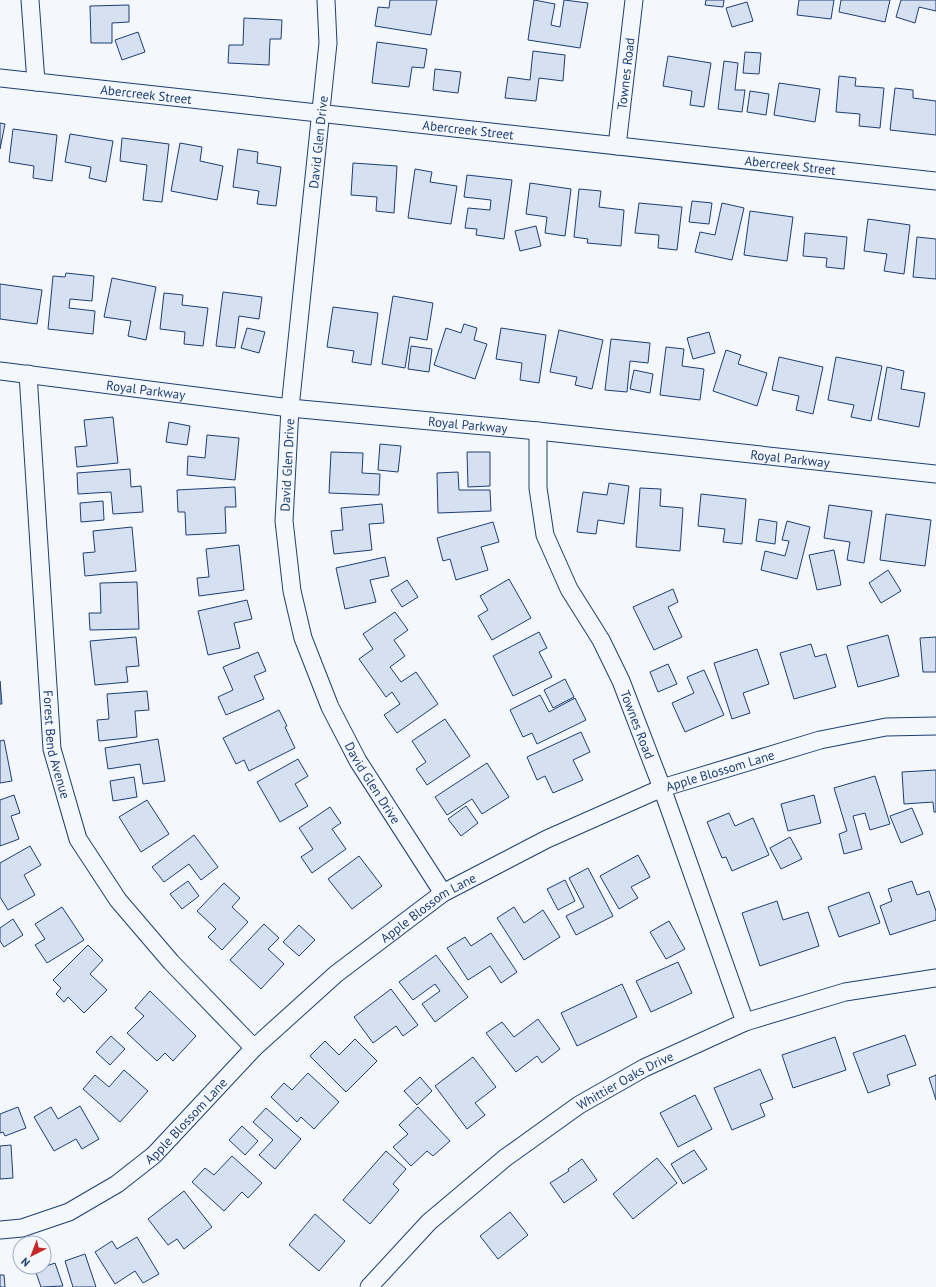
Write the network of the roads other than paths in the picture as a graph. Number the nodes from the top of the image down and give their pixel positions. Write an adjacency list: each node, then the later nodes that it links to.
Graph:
1 (30, 0): 5 (street)
2 (326, 0): 6 (street, David Glen Drive)
3 (634, 0): 7 (street, Townes Road)
4 (0, 78): 5 (street, Abercreek Street)
5 (36, 82): 6 (street, Abercreek Street)
6 (322, 114): 7 (street, Abercreek Street); 11 (street, David Glen Drive)
7 (617, 146): 8 (street, Abercreek Street)
8 (936, 181)
9 (0, 371): 10 (street, Royal Parkway)
10 (28, 374): 11 (street, Royal Parkway); 19 (street, Forest Bend Avenue)
11 (290, 408): 12 (street, Royal Parkway); 16 (street, David Glen Drive)
12 (538, 431): 13 (street, Royal Parkway); 15 (street, Townes Road)
13 (936, 474)
14 (936, 726): 15 (street, Apple Blossom Lane)
15 (662, 788): 16 (street, Apple Blossom Lane); 18 (street, Townes Road)
16 (443, 893): 19 (street, Apple Blossom Lane)
17 (936, 978): 18 (street, Whittier Oaks Drive)
18 (745, 1022): 21 (street, Whittier Oaks Drive)
19 (254, 1048): 20 (street, Apple Blossom Lane)
20 (0, 1230)
21 (369, 1287)

